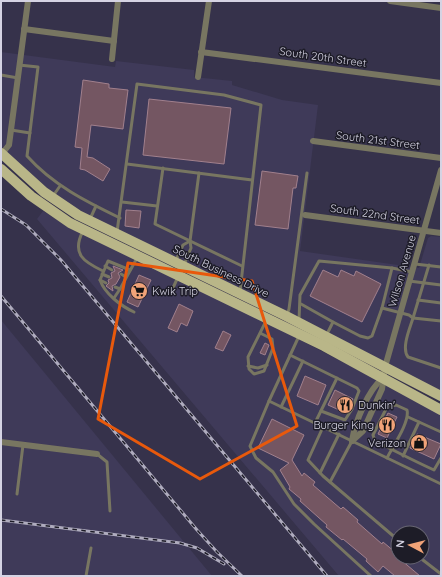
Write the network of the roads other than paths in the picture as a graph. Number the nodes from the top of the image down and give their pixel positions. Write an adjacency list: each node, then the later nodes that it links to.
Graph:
1 (28, 1): 6 (street)
2 (118, 1): 7 (street)
3 (209, 1): 8 (street)
4 (390, 1): 5 (street)
5 (441, 8)
6 (24, 29): 7 (street); 10 (street)
7 (114, 41): 9 (street)
8 (202, 52): 12 (street); 14 (street, South 20th Street)
9 (112, 58)
10 (20, 65): 13 (street); 16 (lane)
11 (1, 75): 13 (lane)
12 (198, 77)
13 (18, 78): 15 (street)
14 (441, 83)
15 (11, 130): 16 (lane); 18 (street)
16 (30, 133): 27 (lane)
17 (313, 141): 19 (street, South 21st Street)
18 (1, 154): 28 (main road, South Business Drive)
19 (441, 158)
20 (127, 164): 21 (lane); 26 (lane); 29 (lane)
21 (162, 168): 25 (lane); 31 (lane)
22 (1, 169): 35 (main road)
23 (441, 170): 36 (street, Wilson Avenue)
24 (307, 172): 75 (lane)
25 (199, 173): 26 (lane); 39 (lane)
26 (252, 180): 45 (lane)
27 (60, 186): 28 (lane); 30 (lane)
28 (52, 198): 34 (main road, South Business Drive)
29 (122, 202): 31 (lane); 33 (lane)
30 (96, 206): 33 (lane); 34 (lane)
31 (157, 206): 39 (lane)
32 (305, 214): 36 (street, South 22nd Street)
33 (120, 218): 38 (lane)
34 (89, 220): 35 (lane); 38 (main road, South Business Drive)
35 (84, 230): 40 (main road); 50 (lane)
36 (424, 231): 37 (street, South 22nd Street); 42 (street, Wilson Avenue)
37 (441, 233)
38 (116, 234): 41 (main road, South Business Drive)
39 (190, 241): 41 (lane); 41 (lane); 45 (lane)
40 (138, 257): 49 (lane); 55 (main road)
41 (179, 264): 55 (lane); 66 (main road, South Business Drive)
42 (414, 264): 43 (lane); 51 (street, Wilson Avenue)
43 (429, 265): 46 (lane); 60 (lane)
44 (106, 266): 48 (lane); 49 (lane); 50 (lane)
45 (242, 266): 66 (lane)
46 (441, 267)
47 (392, 268): 51 (lane); 70 (lane); 72 (lane)
48 (112, 270)
49 (130, 270): 54 (lane)
50 (103, 272): 53 (lane); 56 (lane)
51 (412, 272): 58 (street, Wilson Avenue)
52 (121, 274): 54 (lane)
53 (109, 277)
54 (126, 277): 61 (lane)
55 (178, 277): 65 (lane); 71 (main road)
56 (100, 280): 59 (lane); 67 (lane)
57 (118, 281): 61 (lane)
58 (410, 281): 60 (lane); 74 (street, Wilson Avenue)
59 (106, 283)
60 (423, 283): 62 (lane); 68 (lane)
61 (123, 284): 64 (lane)
62 (441, 285)
63 (115, 287): 64 (lane)
64 (120, 289): 67 (lane)
65 (172, 290)
66 (240, 294): 71 (lane); 75 (main road, South Business Drive)
67 (114, 298): 73 (lane)
68 (418, 300): 69 (lane); 76 (lane)
69 (441, 303)
70 (300, 304): 79 (lane); 80 (lane)
71 (238, 306): 77 (main road)
72 (382, 308): 74 (lane); 80 (lane)
73 (134, 312)
74 (401, 313): 76 (lane); 88 (street, Wilson Avenue)
75 (286, 316): 79 (main road, South Business Drive)
76 (413, 318): 78 (lane); 89 (lane)
77 (266, 319): 81 (lane); 82 (main road)
78 (441, 321)
79 (298, 322): 83 (main road, South Business Drive)
80 (332, 322): 83 (lane)
81 (260, 332): 86 (lane); 87 (lane)
82 (300, 335): 84 (lane); 91 (main road)
83 (326, 336): 88 (main road, South Business Drive)
84 (290, 355): 85 (lane); 93 (lane)
85 (303, 361): 90 (lane); 94 (lane)
86 (267, 364): 87 (lane); 87 (lane)
87 (248, 366)
88 (385, 367): 91 (street, Wilson Avenue); 92 (main road, South Business Drive)
89 (441, 368)
90 (337, 378): 96 (lane); 96 (lane)
91 (383, 378): 95 (main road); 103 (street, Wilson Avenue); 103 (street, Wilson Avenue)
92 (441, 396)
93 (269, 401): 94 (lane); 123 (lane)
94 (281, 407): 99 (lane)
95 (441, 410)
96 (321, 411): 99 (lane)
97 (408, 416): 98 (lane); 106 (lane); 106 (lane)
98 (419, 422): 101 (lane); 108 (lane)
99 (316, 423): 100 (lane)
100 (323, 426): 102 (lane); 112 (lane)
101 (441, 432)
102 (338, 434): 103 (lane); 112 (lane)
103 (352, 441): 109 (lane); 114 (lane)
104 (1, 442): 105 (street)
105 (23, 444): 107 (street); 116 (lane)
106 (391, 450): 108 (lane); 109 (lane)
107 (97, 454): 117 (lane)
108 (403, 456): 111 (lane)
109 (387, 458): 113 (lane)
110 (441, 458): 111 (lane)
111 (434, 470): 113 (lane)
112 (320, 473): 114 (lane)
113 (430, 479): 115 (lane)
114 (330, 482): 118 (lane)
115 (441, 484)
116 (17, 494)
117 (110, 511)
118 (390, 533)
119 (91, 548): 122 (lane)
120 (430, 565): 121 (lane)
121 (441, 573)
122 (86, 576)
123 (371, 576)

